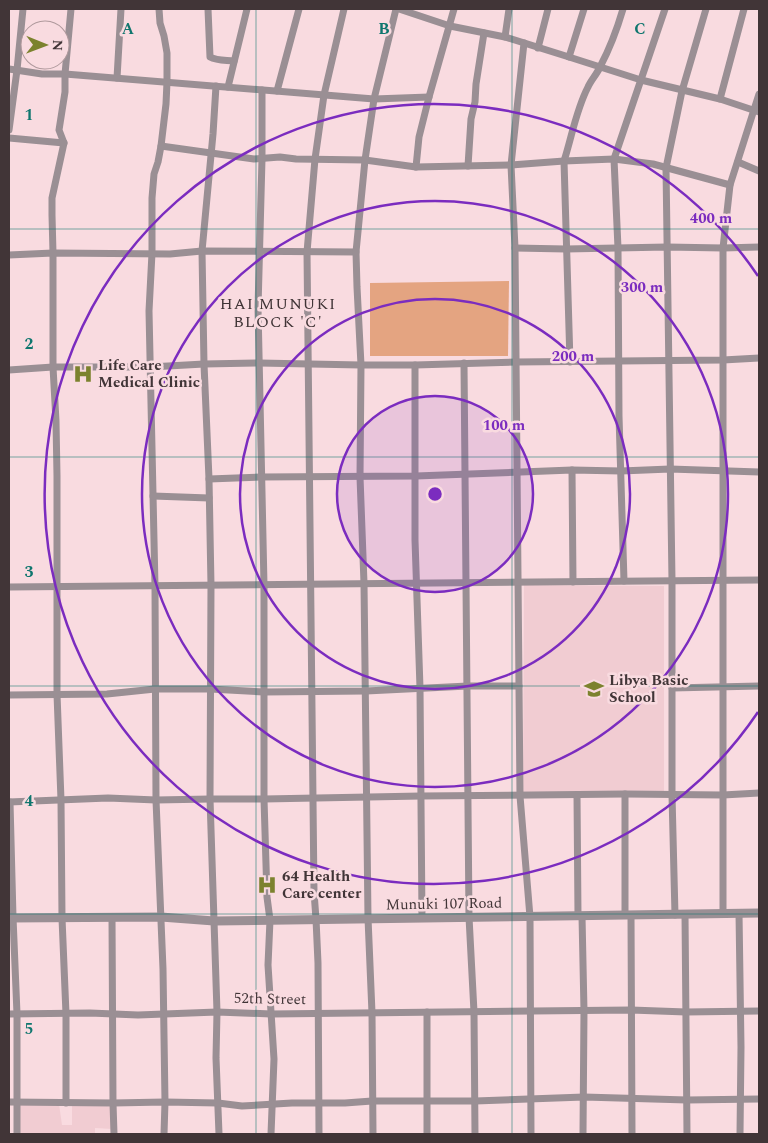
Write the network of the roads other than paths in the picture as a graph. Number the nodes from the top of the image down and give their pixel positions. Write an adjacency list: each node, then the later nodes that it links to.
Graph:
1 (23, 9): 26 (street)
2 (71, 9): 27 (street)
3 (121, 9): 28 (street)
4 (159, 9): 30 (street)
5 (208, 9): 24 (street)
6 (247, 9): 24 (street)
7 (299, 9): 34 (street)
8 (344, 9): 37 (street)
9 (397, 9): 18 (street); 39 (street)
10 (454, 9): 18 (street)
11 (509, 9): 20 (street)
12 (548, 9): 22 (street)
13 (584, 9): 23 (street)
14 (623, 9): 25 (street)
15 (665, 9): 29 (street)
16 (706, 9): 35 (street)
17 (744, 9): 40 (street)
18 (450, 26): 19 (street); 38 (street)
19 (484, 33): 20 (street); 54 (street)
20 (505, 37): 21 (street)
21 (524, 43): 22 (street); 53 (street)
22 (538, 48): 23 (street)
23 (569, 57): 25 (street)
24 (234, 62): 32 (street)
25 (600, 67): 29 (street); 51 (street)
26 (13, 69): 27 (street); 42 (street)
27 (65, 74): 28 (street); 44 (street)
28 (117, 78): 30 (street)
29 (641, 80): 35 (street); 49 (street)
30 (167, 82): 31 (street); 45 (street)
31 (216, 86): 32 (street); 46 (street)
32 (228, 87): 33 (street)
33 (262, 90): 34 (street); 47 (street)
34 (277, 91): 37 (street)
35 (682, 91): 40 (street); 56 (street)
36 (759, 94): 41 (street)
37 (324, 95): 39 (street); 48 (street)
38 (428, 97): 39 (street); 55 (street)
39 (374, 99): 50 (street)
40 (720, 99): 41 (street)
41 (757, 111): 52 (street)
42 (9, 130)
43 (9, 138): 44 (street)
44 (64, 143): 69 (street)
45 (161, 146): 46 (street); 70 (street)
46 (211, 153): 47 (street); 65 (street)
47 (262, 159): 48 (street); 66 (street)
48 (315, 159): 50 (street); 67 (street)
49 (614, 159): 51 (street); 56 (street); 62 (street)
50 (365, 160): 55 (street); 68 (street)
51 (564, 161): 53 (street); 64 (street)
52 (738, 162): 57 (street); 58 (street)
53 (510, 165): 54 (street); 61 (street)
54 (468, 166): 55 (street)
55 (416, 167)
56 (666, 168): 58 (street); 59 (street)
57 (759, 172)
58 (730, 185): 63 (street)
59 (667, 247): 62 (street); 63 (street); 75 (street)
60 (759, 247): 63 (street)
61 (515, 248): 64 (street); 76 (street)
62 (618, 248): 64 (street); 74 (street)
63 (723, 248): 73 (street)
64 (566, 249): 77 (street)
65 (202, 251): 66 (street); 70 (street); 80 (street)
66 (260, 252): 67 (street); 78 (street)
67 (306, 252): 68 (street); 81 (street)
68 (356, 252): 82 (street)
69 (53, 253): 70 (street); 71 (street); 84 (street)
70 (152, 253): 85 (street)
71 (9, 255)
72 (759, 358): 73 (street)
73 (723, 360): 75 (street); 90 (street)
74 (619, 361): 75 (street); 77 (street); 89 (street)
75 (669, 361): 88 (street)
76 (516, 362): 77 (street); 79 (street); 91 (street)
77 (570, 362)
78 (260, 363): 80 (street); 81 (street); 95 (street)
79 (464, 363): 83 (street); 93 (street)
80 (204, 364): 85 (street); 98 (street)
81 (307, 364): 82 (street); 96 (street)
82 (361, 365): 83 (street); 97 (street)
83 (415, 365): 94 (street)
84 (54, 367): 85 (street); 86 (street); 115 (street)
85 (150, 367): 99 (street)
86 (9, 370)
87 (572, 470): 89 (street); 91 (street); 106 (street)
88 (670, 470): 89 (street); 90 (street); 103 (street)
89 (621, 471): 102 (street)
90 (723, 471): 92 (street); 104 (street)
91 (516, 472): 93 (street); 105 (street)
92 (759, 472)
93 (465, 474): 94 (street); 109 (street)
94 (416, 476): 97 (street); 108 (street)
95 (261, 477): 96 (street); 98 (street); 112 (street)
96 (308, 477): 97 (street); 110 (street)
97 (360, 477): 107 (street)
98 (209, 479): 100 (street)
99 (153, 496): 100 (street); 113 (street)
100 (209, 498): 111 (street)
101 (759, 580): 104 (street)
102 (624, 581): 103 (street); 106 (street)
103 (672, 581): 104 (street); 121 (street)
104 (724, 581): 119 (street)
105 (518, 582): 106 (street); 109 (street); 117 (street)
106 (573, 582)
107 (364, 583): 108 (street); 110 (street); 125 (street)
108 (417, 583): 109 (street); 120 (street)
109 (466, 583): 116 (street)
110 (311, 584): 112 (street); 124 (street)
111 (211, 585): 112 (street); 113 (street); 122 (street)
112 (264, 585): 126 (street)
113 (155, 586): 115 (street); 123 (street)
114 (9, 587): 115 (street)
115 (57, 587): 127 (street)
116 (468, 686): 117 (street); 120 (street); 135 (street)
117 (519, 686): 136 (street)
118 (759, 686): 119 (street)
119 (724, 687): 121 (street); 133 (street)
120 (420, 688): 125 (street); 134 (street)
121 (672, 688): 132 (street)
122 (210, 689): 123 (street); 126 (street); 139 (street)
123 (155, 690): 127 (street); 142 (street)
124 (312, 691): 125 (street); 126 (street); 137 (street)
125 (366, 691): 138 (street)
126 (264, 692): 140 (street)
127 (57, 694): 128 (street); 141 (street)
128 (9, 695)
129 (759, 793): 133 (street)
130 (624, 794): 131 (street); 132 (street); 149 (street)
131 (577, 795): 136 (street); 151 (street)
132 (672, 795): 133 (street); 146 (street)
133 (723, 795): 148 (street)
134 (421, 796): 135 (street); 138 (street); 158 (street)
135 (469, 796): 136 (street); 154 (street)
136 (520, 796): 150 (street)
137 (313, 798): 138 (street); 140 (street); 159 (street)
138 (366, 798): 157 (street)
139 (210, 799): 140 (street); 142 (street); 161 (street)
140 (264, 799): 160 (street)
141 (61, 800): 142 (street); 143 (street); 156 (street)
142 (156, 800): 153 (street)
143 (10, 802): 155 (street)
144 (738, 913): 145 (street, Munuki 107 Road); 148 (street, Munuki 107 Road); 164 (street)
145 (759, 913)
146 (675, 914): 147 (street, Munuki 107 Road); 149 (street, Munuki 107 Road)
147 (685, 914): 148 (street, Munuki 107 Road); 170 (street)
148 (723, 914)
149 (628, 915): 151 (street, Munuki 107 Road); 162 (street)
150 (530, 916): 151 (street, Munuki 107 Road); 154 (street, Munuki 107 Road); 169 (street)
151 (580, 916): 163 (street)
152 (112, 917): 153 (street, Munuki 107 Road); 156 (street, Munuki 107 Road); 176 (street)
153 (161, 917): 161 (street, Munuki 107 Road); 177 (street)
154 (470, 917): 158 (street, Munuki 107 Road); 168 (street)
155 (11, 918): 156 (street, Munuki 107 Road); 174 (street)
156 (62, 918): 175 (street)
157 (368, 918): 158 (street, Munuki 107 Road); 159 (street, Munuki 107 Road); 172 (street)
158 (422, 918)
159 (316, 919): 160 (street, Munuki 107 Road); 171 (street)
160 (270, 920): 161 (street, Munuki 107 Road); 178 (street)
161 (214, 921): 166 (street)
162 (631, 1010): 163 (street, 52th Street); 170 (street, 52th Street); 180 (street)
163 (584, 1011): 169 (street, 52th Street); 179 (street)
164 (740, 1011): 165 (street, 52th Street); 170 (street, 52th Street); 182 (street)
165 (759, 1011)
166 (217, 1012): 177 (street, 52th Street); 178 (street, 52th Street); 193 (street)
167 (427, 1012): 168 (street, 52th Street); 172 (street, 52th Street); 184 (street)
168 (474, 1012): 169 (street, 52th Street); 187 (street)
169 (530, 1012): 181 (street)
170 (686, 1012): 185 (street)
171 (318, 1013): 172 (street, 52th Street); 178 (street, 52th Street); 191 (street)
172 (372, 1013): 186 (street)
173 (9, 1014): 174 (street, 52th Street)
174 (17, 1014): 175 (street, 52th Street); 189 (street)
175 (66, 1014): 176 (street, 52th Street); 192 (street)
176 (113, 1014): 177 (street, 52th Street); 194 (street)
177 (163, 1014): 190 (street)
178 (271, 1014): 199 (street)
179 (584, 1096): 180 (street); 181 (street); 205 (street)
180 (632, 1098): 185 (street); 206 (street)
181 (532, 1099): 187 (street); 204 (street)
182 (740, 1099): 183 (street); 185 (street); 208 (street)
183 (759, 1099)
184 (427, 1100): 186 (street); 187 (street); 202 (street)
185 (687, 1100): 207 (street)
186 (372, 1101): 191 (street); 201 (street)
187 (475, 1101): 203 (street)
188 (9, 1102): 189 (street)
189 (17, 1102): 192 (street); 195 (street)
190 (165, 1102): 193 (street); 194 (street); 197 (street)
191 (319, 1102): 193 (street); 200 (street)
192 (66, 1103): 194 (street)
193 (218, 1103): 198 (street)
194 (112, 1104): 196 (street)
195 (17, 1134)
196 (114, 1134)
197 (164, 1134)
198 (219, 1134)
199 (271, 1134)
200 (319, 1134)
201 (373, 1134)
202 (428, 1134)
203 (475, 1134)
204 (531, 1134)
205 (584, 1134)
206 (632, 1134)
207 (687, 1134)
208 (740, 1134)

